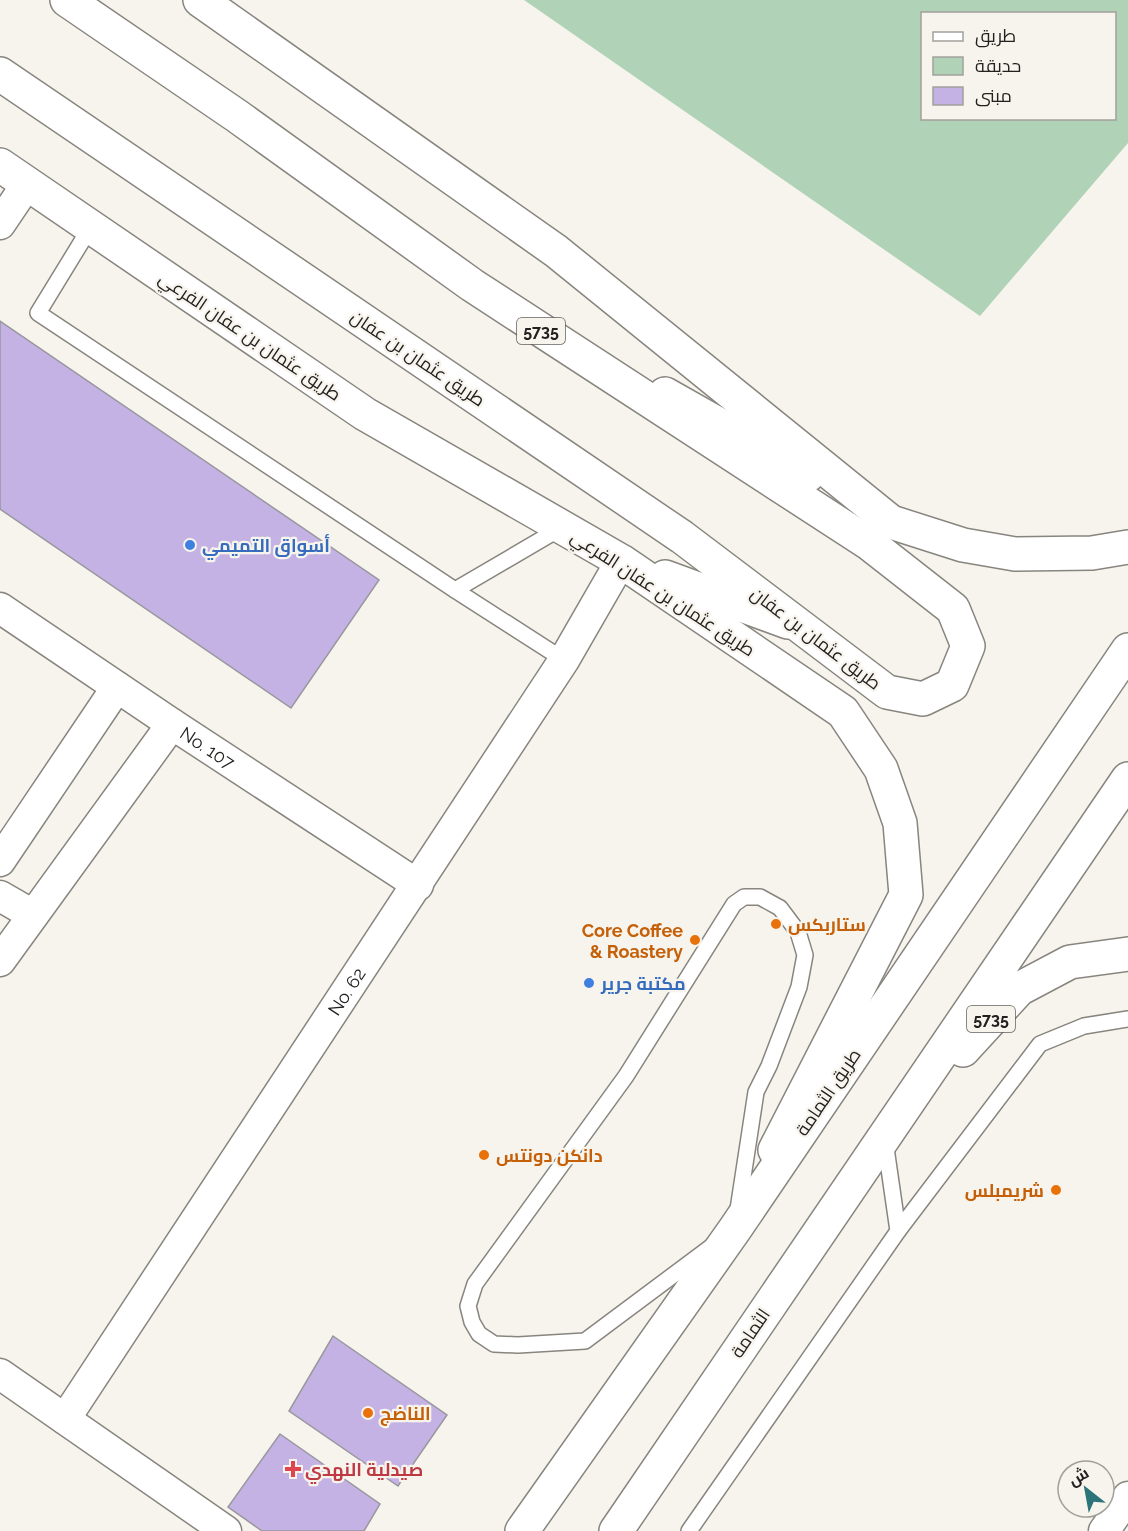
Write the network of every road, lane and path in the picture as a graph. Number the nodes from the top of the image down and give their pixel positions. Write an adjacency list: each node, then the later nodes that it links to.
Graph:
1 (67, 0): 5 (main road, طريق عثمان بن عفان / 5735)
2 (86, 0): 5 (main road)
3 (200, 0): 11 (main road)
4 (0, 74): 17 (main road, طريق عثمان بن عفان / 5735)
5 (237, 116): 10 (main road, طريق عثمان بن عفان / 5735)
6 (0, 165): 7 (main road, طريق عثمان بن عفان الفرعي)
7 (27, 184): 8 (street); 9 (main road, طريق عثمان بن عفان الفرعي)
8 (0, 224)
9 (90, 228): 12 (main road, طريق عثمان بن عفان الفرعي); 15 (lane)
10 (472, 285): 11 (main road); 17 (main road, طريق عثمان بن عفان / 5735)
11 (891, 522): 13 (main road)
12 (562, 527): 14 (main road, طريق عثمان بن عفان الفرعي); 15 (lane)
13 (1128, 547)
14 (621, 561): 17 (main road); 19 (street, No. 62); 31 (main road, طريق عثمان بن عفان الفرعي)
15 (455, 590): 19 (lane)
16 (0, 608): 20 (street, No. 107)
17 (799, 625)
18 (1128, 650): 31 (main road, طريق الثمامة)
19 (564, 660): 24 (street, No. 62)
20 (117, 687): 21 (street, No. 107); 23 (street)
21 (172, 724): 24 (street, No. 107); 26 (street)
22 (1128, 779): 30 (main road)
23 (0, 861)
24 (418, 885): 34 (street, No. 62)
25 (0, 896): 26 (street)
26 (33, 915): 28 (street)
27 (1128, 954): 30 (main road, 5735)
28 (1, 959)
29 (1128, 1019): 32 (lane)
30 (884, 1135): 32 (lane); 38 (main road, الثمامة)
31 (735, 1229): 31 (lane); 37 (main road, طريق الثمامة)
32 (898, 1231): 39 (lane)
33 (0, 1374): 34 (street)
34 (64, 1419): 36 (street)
35 (1128, 1497): 40 (street)
36 (221, 1529)
37 (522, 1531)
38 (616, 1531)
39 (688, 1531)
40 (1104, 1531)

